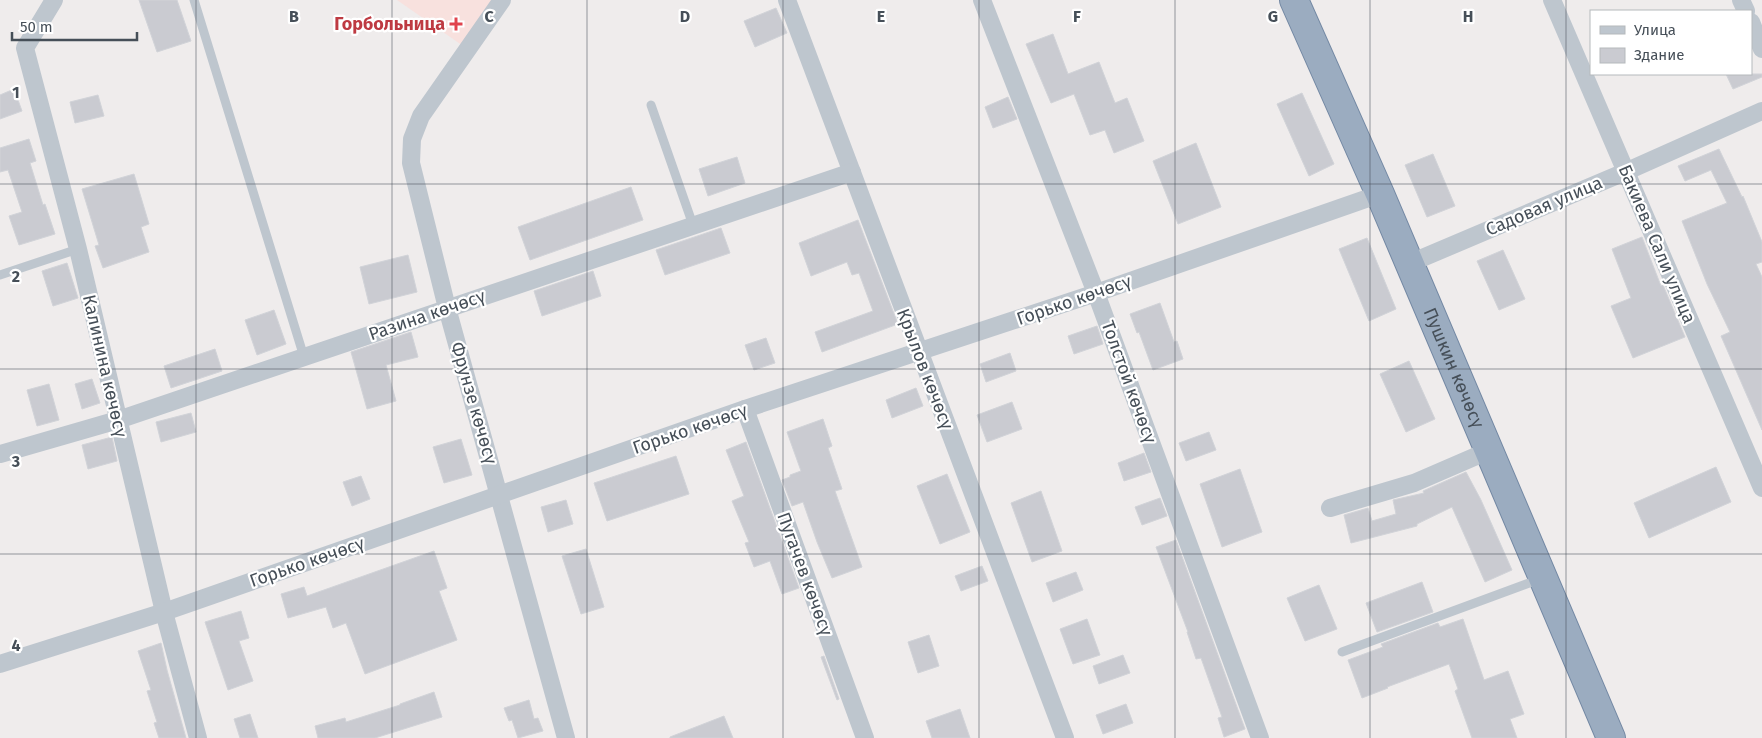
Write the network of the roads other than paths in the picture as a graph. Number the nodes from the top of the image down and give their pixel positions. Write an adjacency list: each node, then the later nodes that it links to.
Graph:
1 (54, 0): 16 (street, Калинина көчөсү)
2 (194, 0): 22 (lane)
3 (502, 0): 20 (street, Фрунзе көчөсү)
4 (787, 0): 12 (street, Крылов көчөсү)
5 (982, 0): 19 (street, Толстой көчөсү)
6 (1294, 0): 14 (highway, Пушкин көчөсү)
7 (1552, 0): 13 (street, Бакиева Сали улица)
8 (1752, 24): 9 (street)
9 (1762, 49)
10 (651, 105): 15 (lane)
11 (1762, 111): 13 (street, Садовая улица)
12 (852, 172): 15 (street, Разина көчөсү); 21 (street, Крылов көчөсү)
13 (1625, 172): 17 (street, Садовая улица); 27 (street, Бакиева Сали улица)
14 (1380, 194): 17 (highway, Пушкин көчөсү); 19 (street, Горько көчөсү)
15 (693, 225): 20 (street, Разина көчөсү)
16 (78, 249): 18 (lane); 24 (street, Калинина көчөсү)
17 (1408, 264): 25 (highway, Пушкин көчөсү)
18 (0, 275)
19 (1096, 293): 21 (street, Горько көчөсү); 38 (street, Толстой көчөсү)
20 (447, 308): 22 (street, Разина көчөсү); 28 (street, Фрунзе көчөсү)
21 (919, 352): 23 (street, Горько көчөсү); 37 (street, Крылов көчөсү)
22 (304, 357): 24 (street, Разина көчөсү)
23 (745, 410): 28 (street, Горько көчөсү); 36 (street, Пугачев көчөсү)
24 (118, 420): 26 (street, Разина көчөсү); 31 (street, Калинина көчөсү)
25 (1488, 451): 29 (street); 30 (highway, Пушкин көчөсү)
26 (0, 454)
27 (1762, 488)
28 (499, 495): 31 (street, Горько көчөсү); 35 (street, Фрунзе көчөсү)
29 (1330, 508)
30 (1542, 578): 32 (lane); 39 (highway, Пушкин көчөсү)
31 (164, 612): 33 (street, Горько көчөсү); 34 (street, Калинина көчөсү)
32 (1342, 652)
33 (0, 664)
34 (198, 738)
35 (566, 738)
36 (865, 738)
37 (1065, 738)
38 (1260, 738)
39 (1611, 738)

